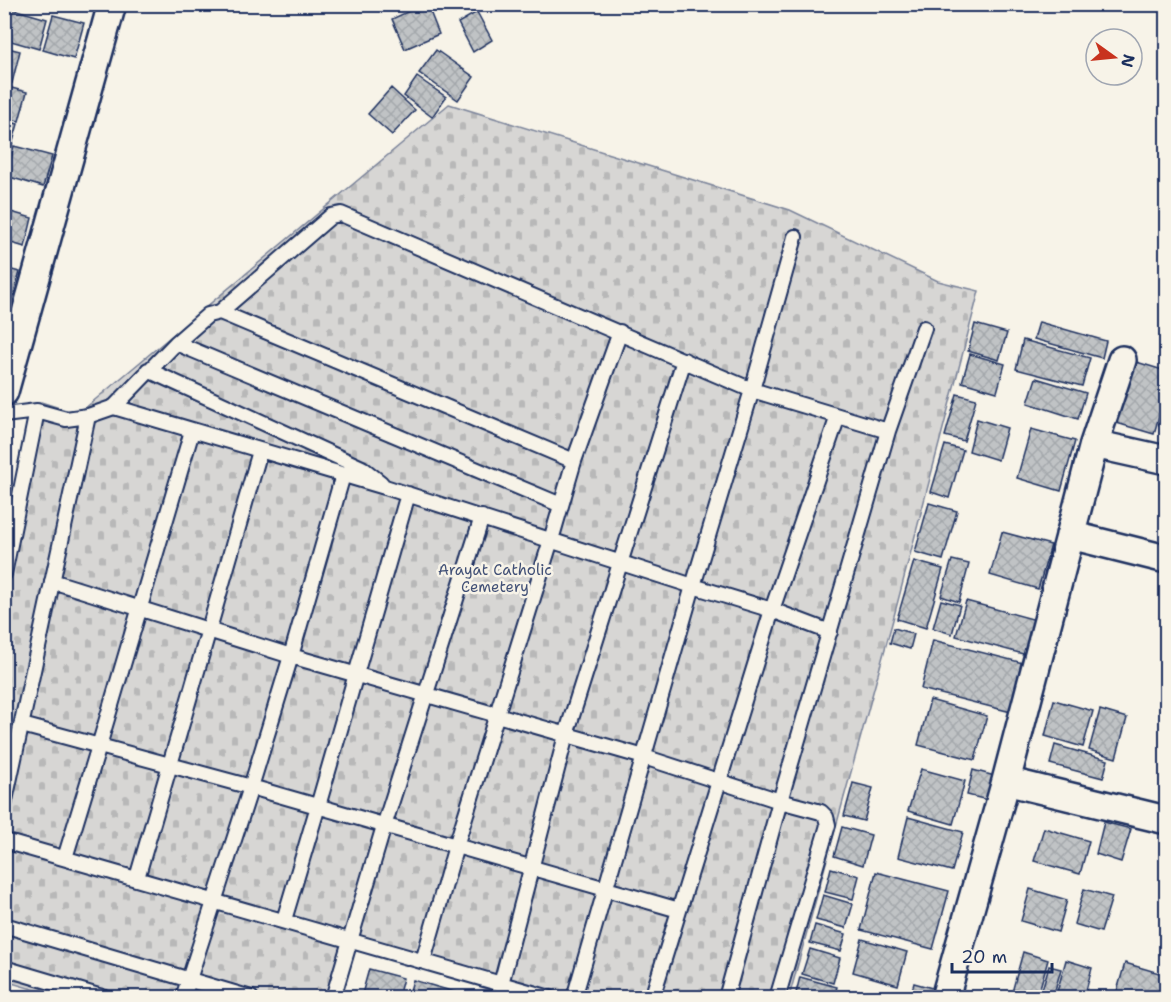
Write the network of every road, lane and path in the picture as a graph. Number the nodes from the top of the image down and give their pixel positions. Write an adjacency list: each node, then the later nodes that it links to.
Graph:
1 (112, 4): 11 (street)
2 (795, 237): 10 (lane)
3 (220, 312): 5 (lane); 6 (lane); 22 (lane)
4 (924, 328): 18 (lane)
5 (620, 333): 7 (lane); 22 (lane)
6 (176, 343): 9 (lane); 26 (lane)
7 (684, 360): 10 (lane); 31 (lane)
8 (1122, 360): 19 (street)
9 (148, 370): 12 (lane); 24 (lane)
10 (752, 390): 16 (lane); 34 (lane)
11 (4, 392)
12 (114, 407): 15 (lane); 17 (lane)
13 (37, 411): 14 (lane); 15 (lane); 32 (lane)
14 (4, 415)
15 (88, 416): 33 (lane)
16 (838, 416): 18 (lane); 36 (lane)
17 (192, 431): 20 (lane); 35 (lane)
18 (888, 431): 38 (lane)
19 (1094, 444): 21 (street); 28 (street)
20 (260, 451): 23 (lane); 37 (lane)
21 (1167, 460)
22 (574, 461): 26 (lane)
23 (343, 475): 24 (lane); 39 (lane)
24 (386, 487): 25 (lane)
25 (408, 494): 27 (lane); 40 (lane)
26 (561, 505): 29 (lane)
27 (482, 517): 29 (lane); 41 (lane)
28 (1070, 535): 30 (street); 49 (street)
29 (551, 540): 31 (lane); 42 (lane)
30 (1167, 559)
31 (619, 562): 34 (lane); 44 (lane)
32 (4, 574)
33 (52, 581): 35 (lane); 43 (lane)
34 (693, 586): 36 (lane); 46 (lane)
35 (139, 608): 37 (lane); 45 (lane)
36 (772, 610): 38 (lane); 48 (lane)
37 (208, 629): 39 (lane); 47 (lane)
38 (830, 632): 51 (lane)
39 (291, 656): 40 (lane); 50 (lane)
40 (356, 674): 41 (lane); 53 (lane)
41 (426, 695): 42 (lane); 55 (lane)
42 (496, 715): 44 (lane); 57 (lane)
43 (22, 725): 45 (lane); 52 (lane)
44 (566, 735): 46 (lane); 59 (lane)
45 (99, 746): 47 (lane); 58 (lane)
46 (644, 757): 48 (lane); 61 (lane)
47 (171, 765): 50 (lane); 60 (lane)
48 (719, 780): 51 (lane); 63 (lane)
49 (1006, 782): 54 (street); 80 (street)
50 (251, 787): 53 (lane); 62 (lane)
51 (780, 801): 78 (lane); 79 (lane)
52 (4, 805)
53 (318, 806): 55 (lane); 64 (lane)
54 (1167, 820)
55 (384, 826): 57 (lane); 66 (lane)
56 (4, 841): 58 (lane)
57 (456, 846): 59 (lane); 67 (lane)
58 (65, 858): 60 (lane)
59 (531, 868): 61 (lane); 70 (lane)
60 (137, 878): 62 (lane)
61 (606, 889): 63 (lane); 76 (lane)
62 (214, 900): 64 (lane); 69 (lane)
63 (679, 910): 77 (lane)
64 (284, 920): 66 (lane)
65 (4, 925): 69 (lane)
66 (350, 940): 67 (lane); 74 (lane)
67 (423, 961): 70 (lane)
68 (4, 968): 71 (lane)
69 (189, 979): 72 (lane); 73 (lane)
70 (501, 984): 75 (lane)
71 (105, 998)
72 (183, 998)
73 (251, 998)
74 (333, 998)
75 (550, 998)
76 (574, 998)
77 (652, 998)
78 (726, 998)
79 (777, 998)
80 (945, 998)

